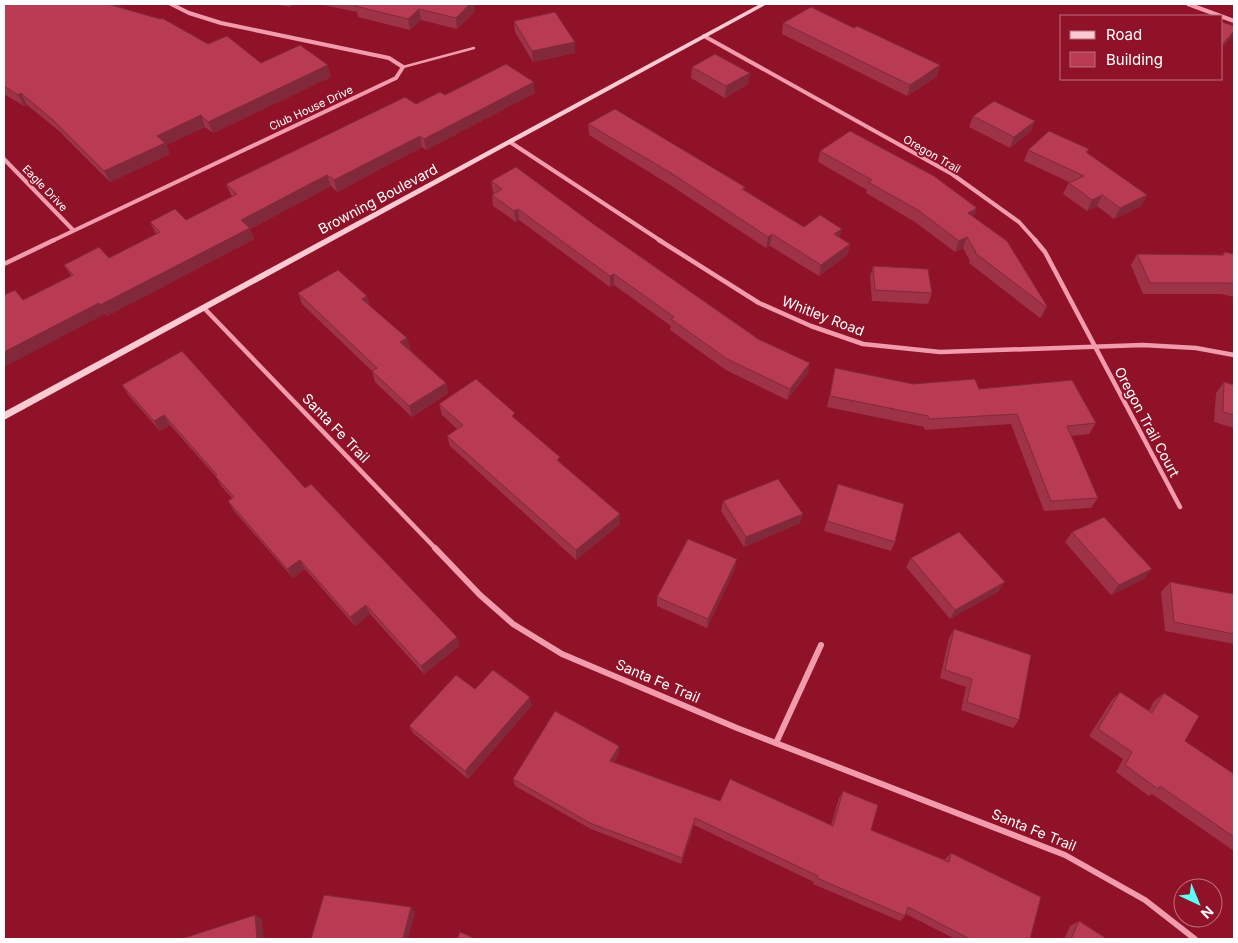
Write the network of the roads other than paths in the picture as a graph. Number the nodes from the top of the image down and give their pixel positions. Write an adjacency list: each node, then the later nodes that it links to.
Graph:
1 (171, 4): 7 (street)
2 (764, 4): 5 (street, Browning Boulevard)
3 (1188, 4): 4 (street)
4 (1220, 15)
5 (704, 36): 8 (street, Browning Boulevard); 13 (street, Oregon Trail)
6 (474, 48): 7 (lane)
7 (403, 67): 10 (street, Club House Drive)
8 (510, 142): 12 (street, Browning Boulevard); 13 (street, Whitley Road)
9 (4, 158): 10 (street, Eagle Drive)
10 (74, 230): 11 (street, Club House Drive)
11 (4, 264)
12 (204, 308): 15 (street, Browning Boulevard); 18 (street, Santa Fe Trail)
13 (1094, 347): 14 (street, Whitley Road); 16 (street, Oregon Trail Court)
14 (1234, 354)
15 (4, 416)
16 (1180, 507)
17 (821, 646): 18 (street)
18 (776, 743): 19 (street, Santa Fe Trail)
19 (1195, 939)

